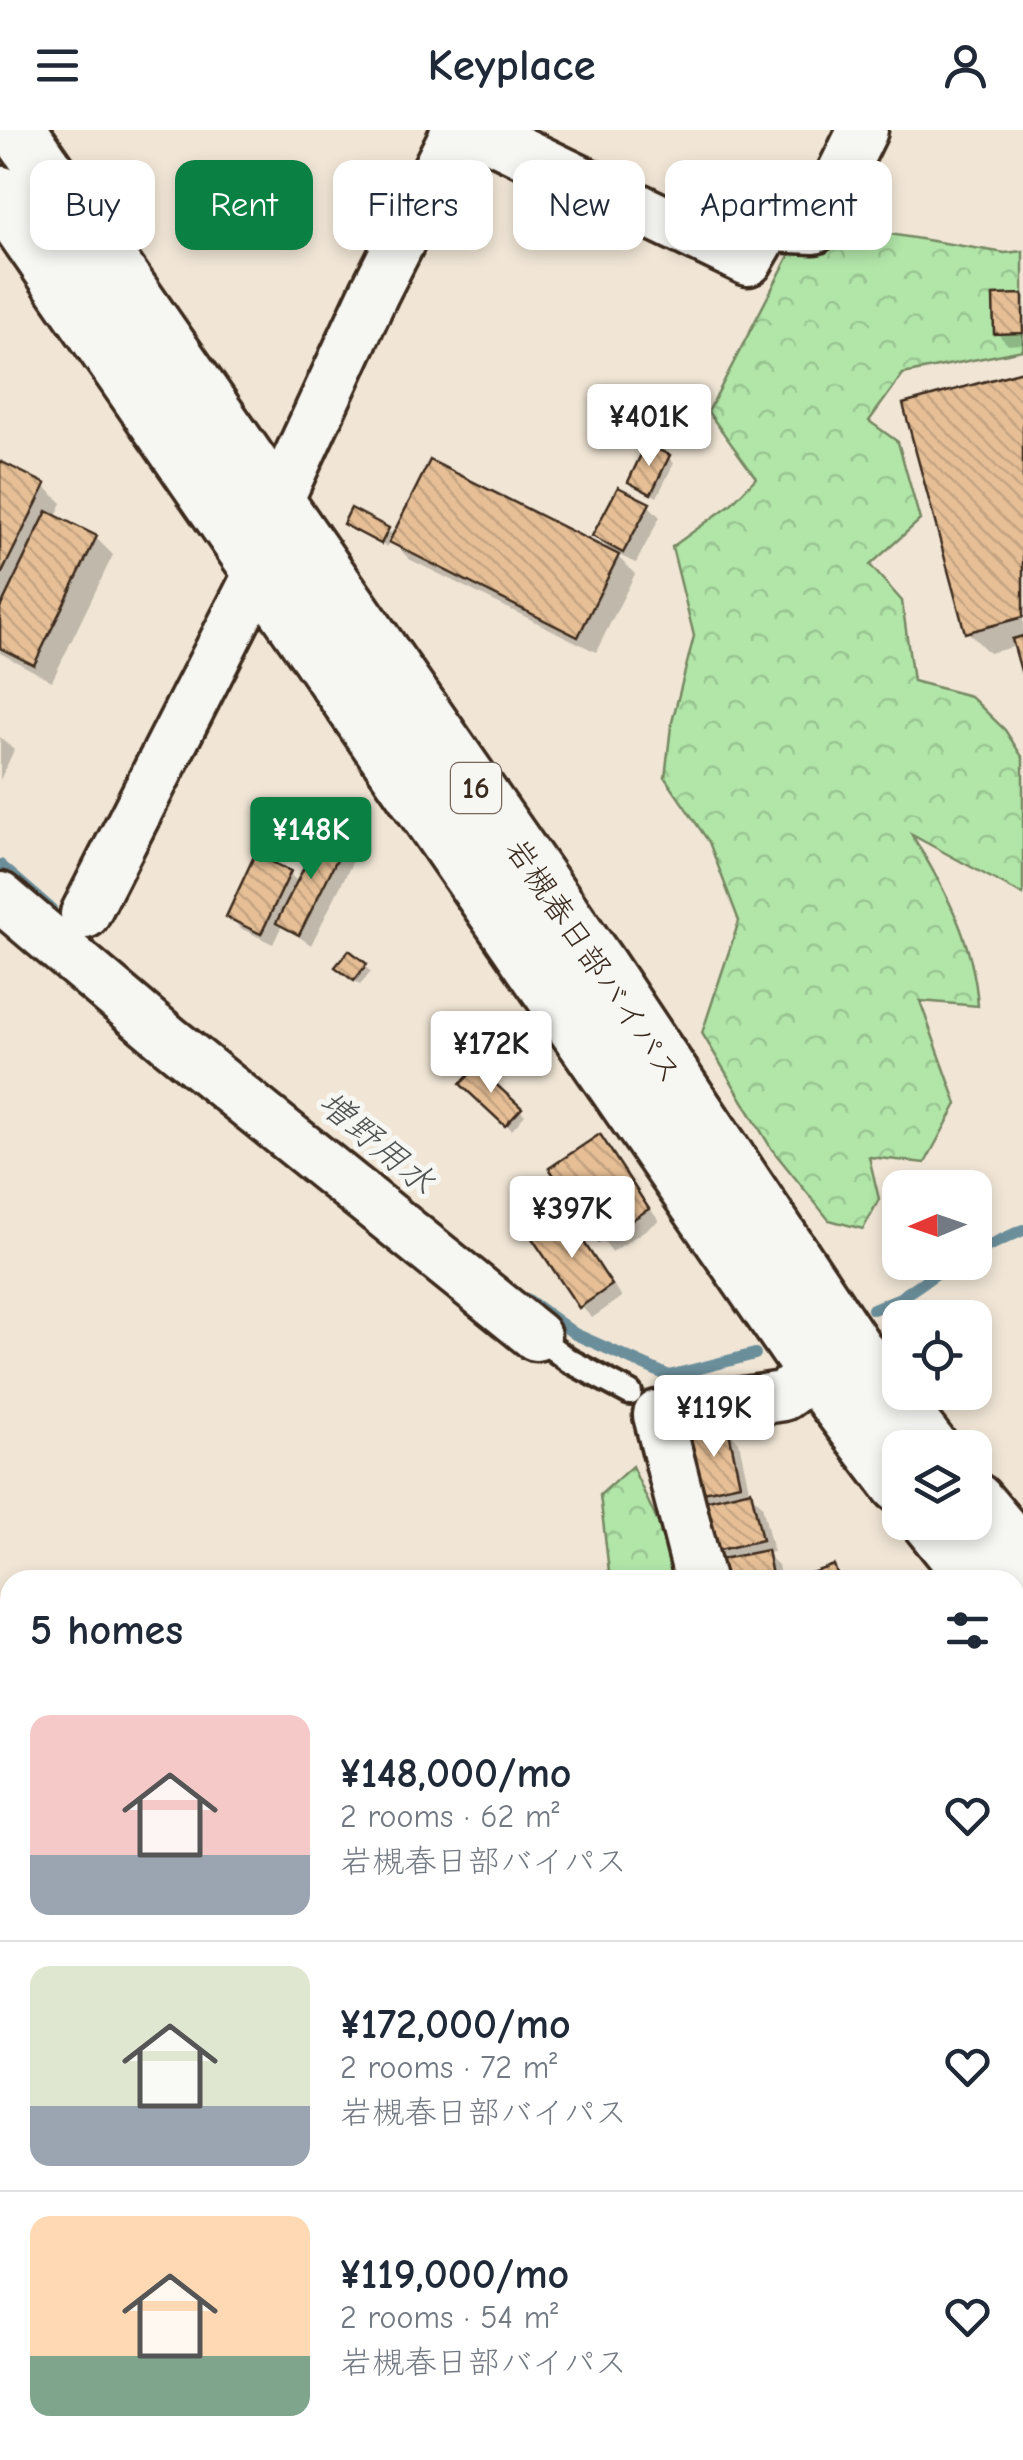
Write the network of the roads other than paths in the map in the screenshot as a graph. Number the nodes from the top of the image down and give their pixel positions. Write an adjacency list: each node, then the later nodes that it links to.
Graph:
1 (18, 130): 6 (highway, 岩槻春日部バイパス / 16)
2 (457, 130): 6 (street)
3 (476, 130): 4 (street)
4 (863, 130)
5 (0, 194): 7 (highway, 岩槻春日部バイパス / 16)
6 (278, 501): 7 (street); 13 (highway, 岩槻春日部バイパス / 16)
7 (261, 569): 9 (street); 11 (highway, 岩槻春日部バイパス / 16)
8 (0, 896): 10 (street)
9 (84, 914)
10 (536, 1336): 12 (lane)
11 (815, 1373): 12 (street); 14 (highway, 岩槻春日部バイパス / 16)
12 (644, 1404): 18 (street)
13 (916, 1430)
14 (882, 1461)
15 (992, 1521): 17 (highway)
16 (945, 1540): 19 (highway)
17 (1023, 1558)
18 (697, 1570)
19 (969, 1570)

